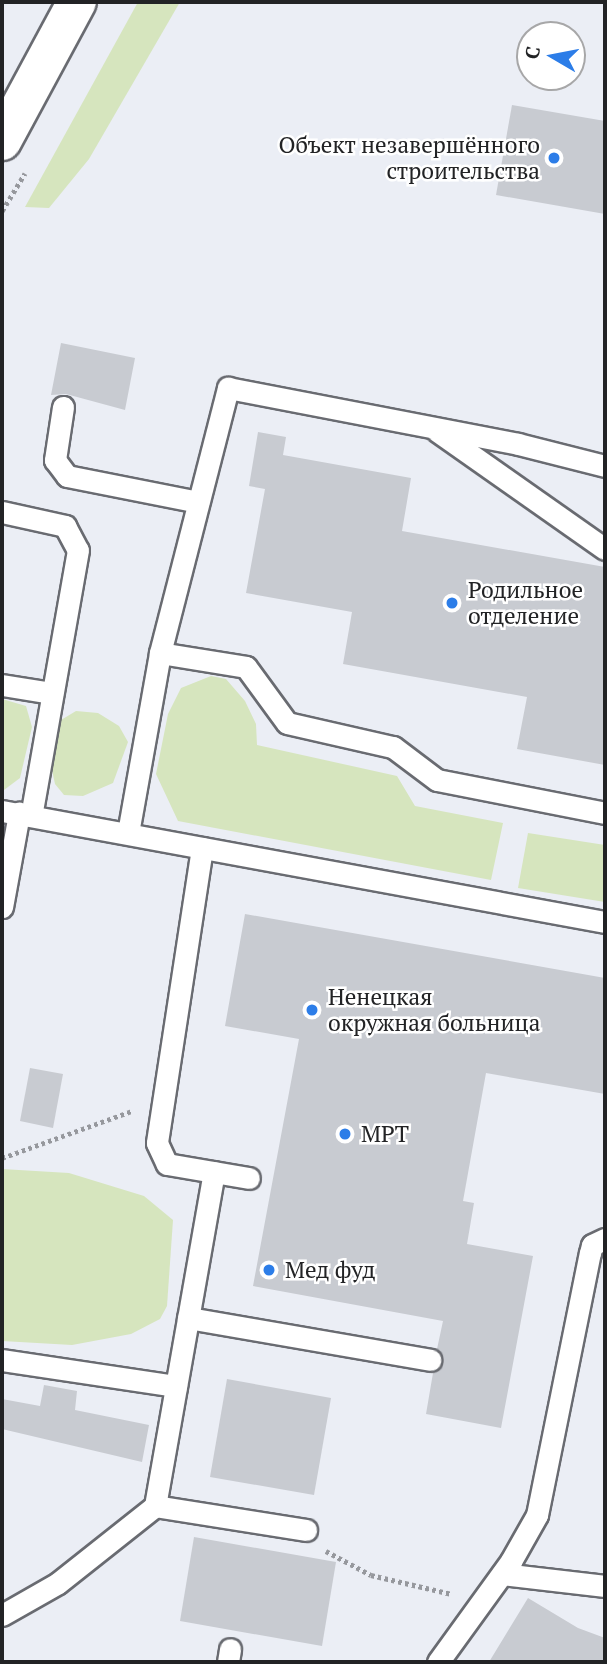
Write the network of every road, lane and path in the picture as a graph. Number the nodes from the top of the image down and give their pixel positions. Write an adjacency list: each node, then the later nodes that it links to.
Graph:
1 (77, 2): 2 (main road)
2 (2, 141)
3 (63, 407): 6 (lane)
4 (432, 427): 5 (lane); 6 (lane); 8 (lane)
5 (605, 466)
6 (198, 502): 9 (lane)
7 (2, 512): 11 (lane)
8 (605, 549)
9 (160, 653): 13 (lane); 14 (lane)
10 (2, 685): 11 (lane)
11 (52, 693): 12 (lane)
12 (17, 813): 14 (lane); 16 (lane)
13 (605, 813)
14 (128, 834): 15 (lane)
15 (202, 848): 17 (lane); 18 (lane)
16 (2, 907)
17 (605, 922)
18 (161, 1100): 19 (path); 20 (lane)
19 (2, 1158)
20 (214, 1172): 21 (lane); 23 (lane)
21 (249, 1178)
22 (605, 1239): 29 (lane)
23 (188, 1318): 25 (lane); 26 (lane)
24 (2, 1360): 26 (lane)
25 (430, 1360)
26 (176, 1386): 27 (lane)
27 (155, 1506): 28 (lane); 32 (lane)
28 (306, 1530): 31 (path)
29 (502, 1574): 30 (lane); 31 (lane)
30 (605, 1586)
31 (482, 1601): 33 (lane)
32 (2, 1615)
33 (438, 1662)

